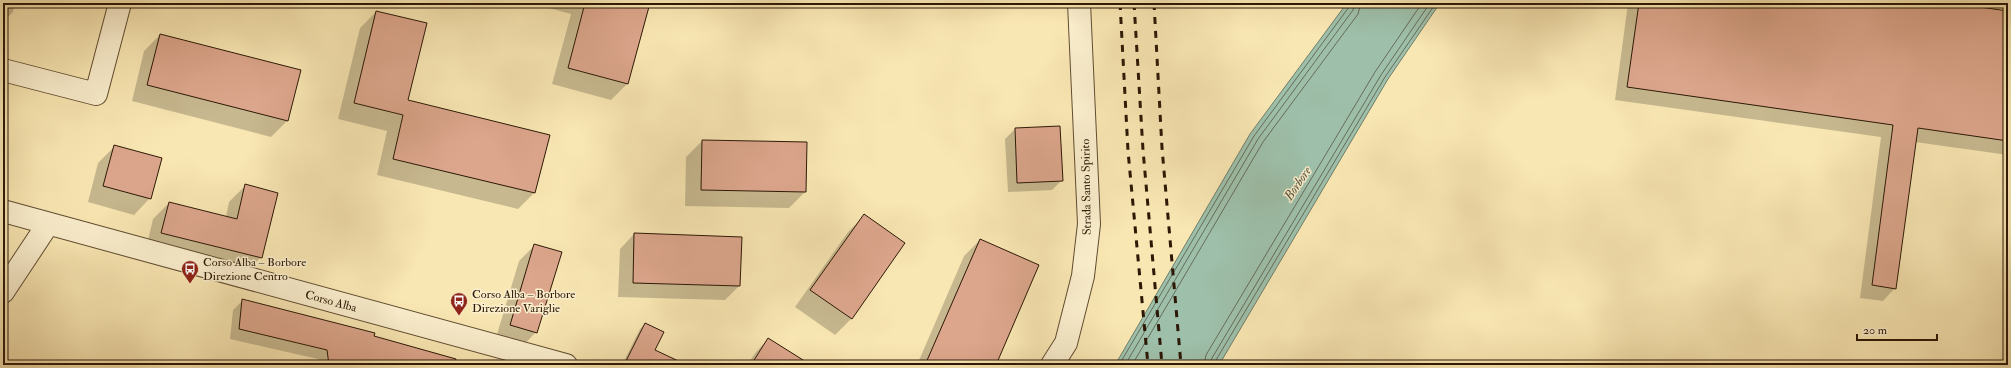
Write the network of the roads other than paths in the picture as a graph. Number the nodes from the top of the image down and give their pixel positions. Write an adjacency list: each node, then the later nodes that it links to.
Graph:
1 (120, 3): 3 (street)
2 (1079, 3): 8 (street, Strada Santo Spirito)
3 (3, 70)
4 (3, 211): 5 (street, Corso Alba)
5 (48, 224): 6 (street); 7 (street, Corso Alba)
6 (3, 292)
7 (566, 365)
8 (1052, 365)

